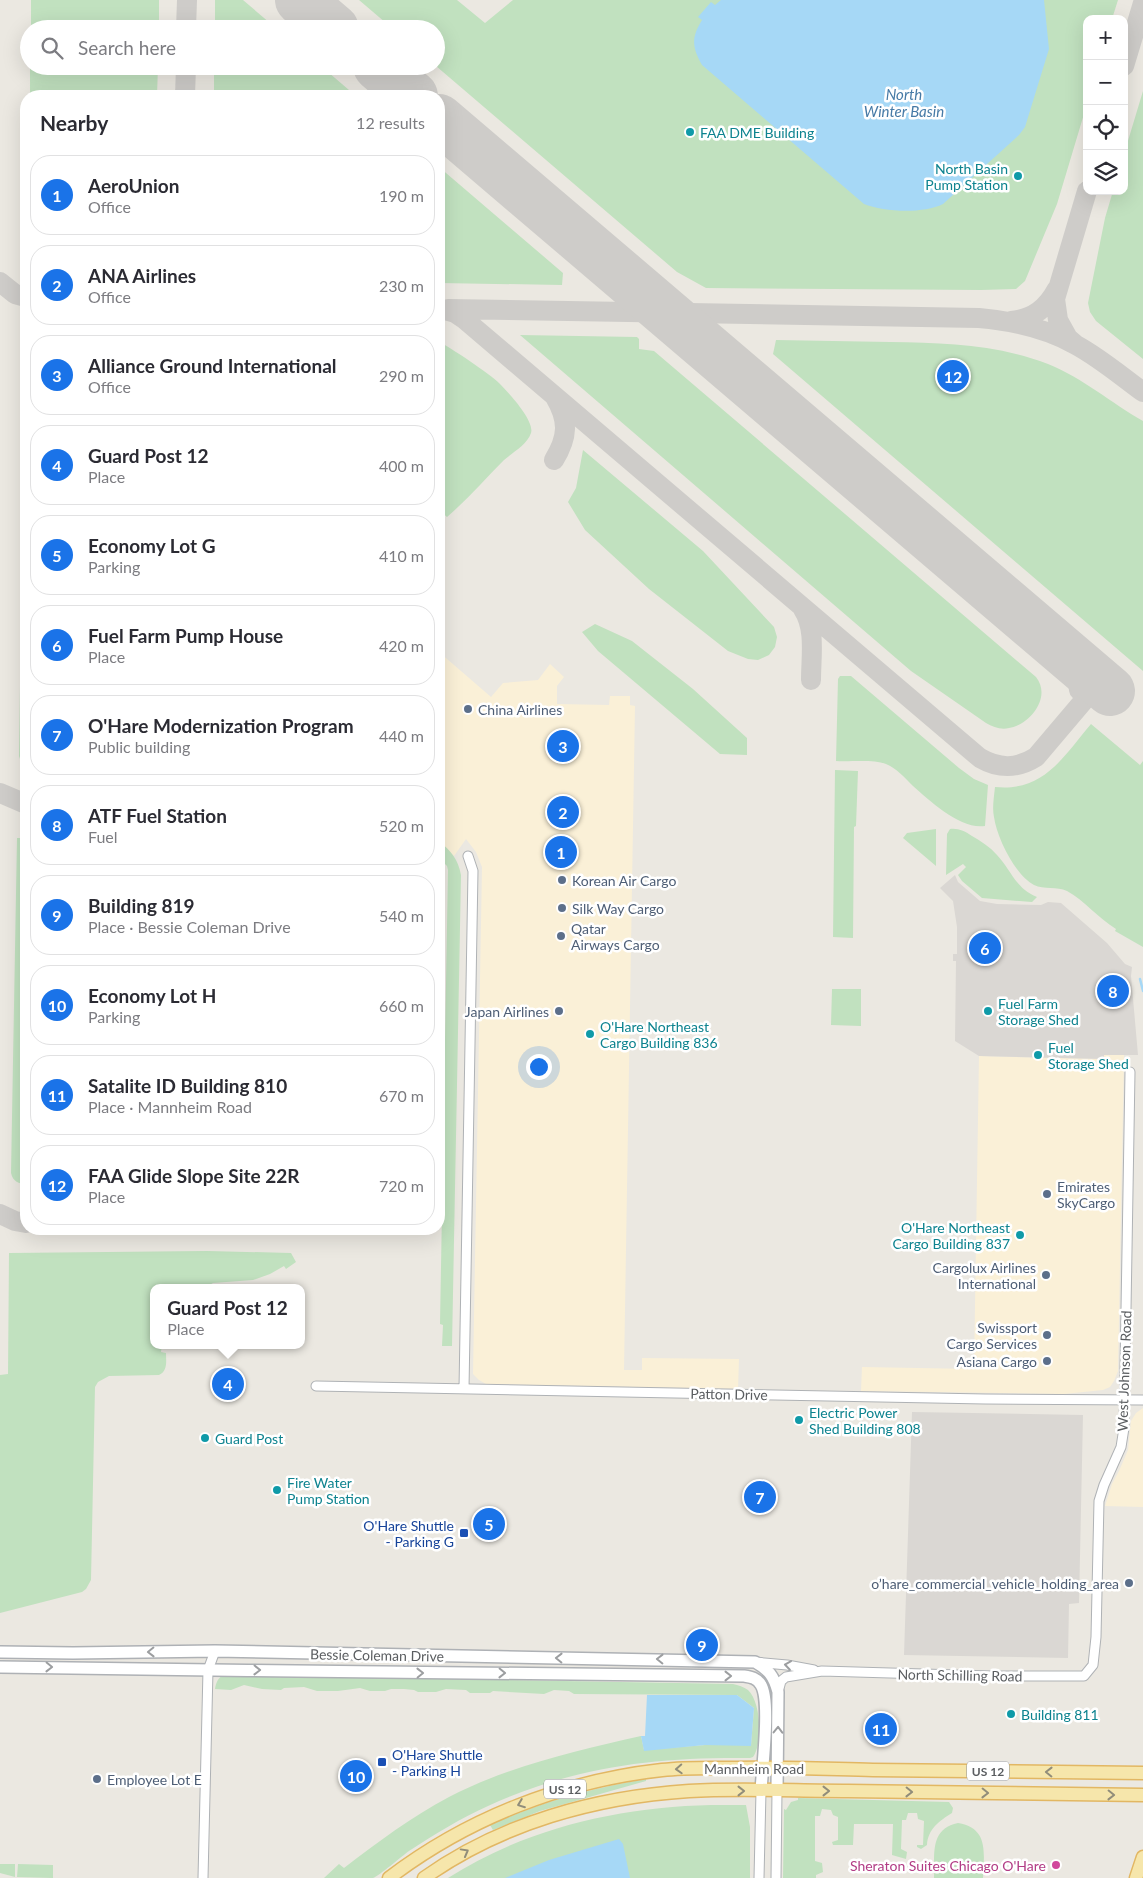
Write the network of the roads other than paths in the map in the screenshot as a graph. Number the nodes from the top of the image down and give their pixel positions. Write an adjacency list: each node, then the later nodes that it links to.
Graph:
1 (468, 856): 4 (street)
2 (1130, 1072): 5 (street, West Johnson Road)
3 (316, 1386): 4 (street, Patton Drive)
4 (464, 1389): 5 (street, Patton Drive)
5 (1124, 1399): 6 (street, Patton Drive); 12 (street, West Johnson Road)
6 (1143, 1400)
7 (200, 1651): 8 (street, Bessie Coleman Drive); 9 (street, Bessie Coleman Drive, one-way to 9); 14 (street)
8 (216, 1651): 10 (street, Bessie Coleman Drive, one-way to 8); 14 (street)
9 (0, 1652)
10 (608, 1658): 11 (street, Bessie Coleman Drive, one-way to 10); 16 (street)
11 (755, 1662): 15 (street, North Schilling Road, one-way to 11); 17 (street)
12 (1093, 1665): 15 (street, North Schilling Road)
13 (0, 1666): 14 (street, Bessie Coleman Drive, one-way to 14)
14 (208, 1670): 16 (street, Bessie Coleman Drive, one-way to 16); 25 (street)
15 (822, 1672): 17 (street, North Schilling Road)
16 (607, 1675): 18 (street, Bessie Coleman Drive, one-way to 18)
17 (778, 1692): 19 (street, one-way to 17)
18 (762, 1768): 19 (main road, Mannheim Road / US 12); 21 (street, Bessie Coleman Drive); 26 (main road, Mannheim Road / US 12, one-way to 26)
19 (777, 1768): 20 (main road, Mannheim Road / US 12, one-way to 19); 22 (street)
20 (1143, 1774)
21 (761, 1791): 22 (main road, Mannheim Road / US 12); 27 (main road, Mannheim Road / US 12, one-way to 21); 28 (street)
22 (777, 1791): 23 (main road, Mannheim Road / US 12, one-way to 23); 29 (street)
23 (1143, 1796)
24 (1143, 1857): 30 (main road)
25 (203, 1878)
26 (389, 1878)
27 (424, 1878)
28 (759, 1878)
29 (776, 1878)
30 (1136, 1878)

